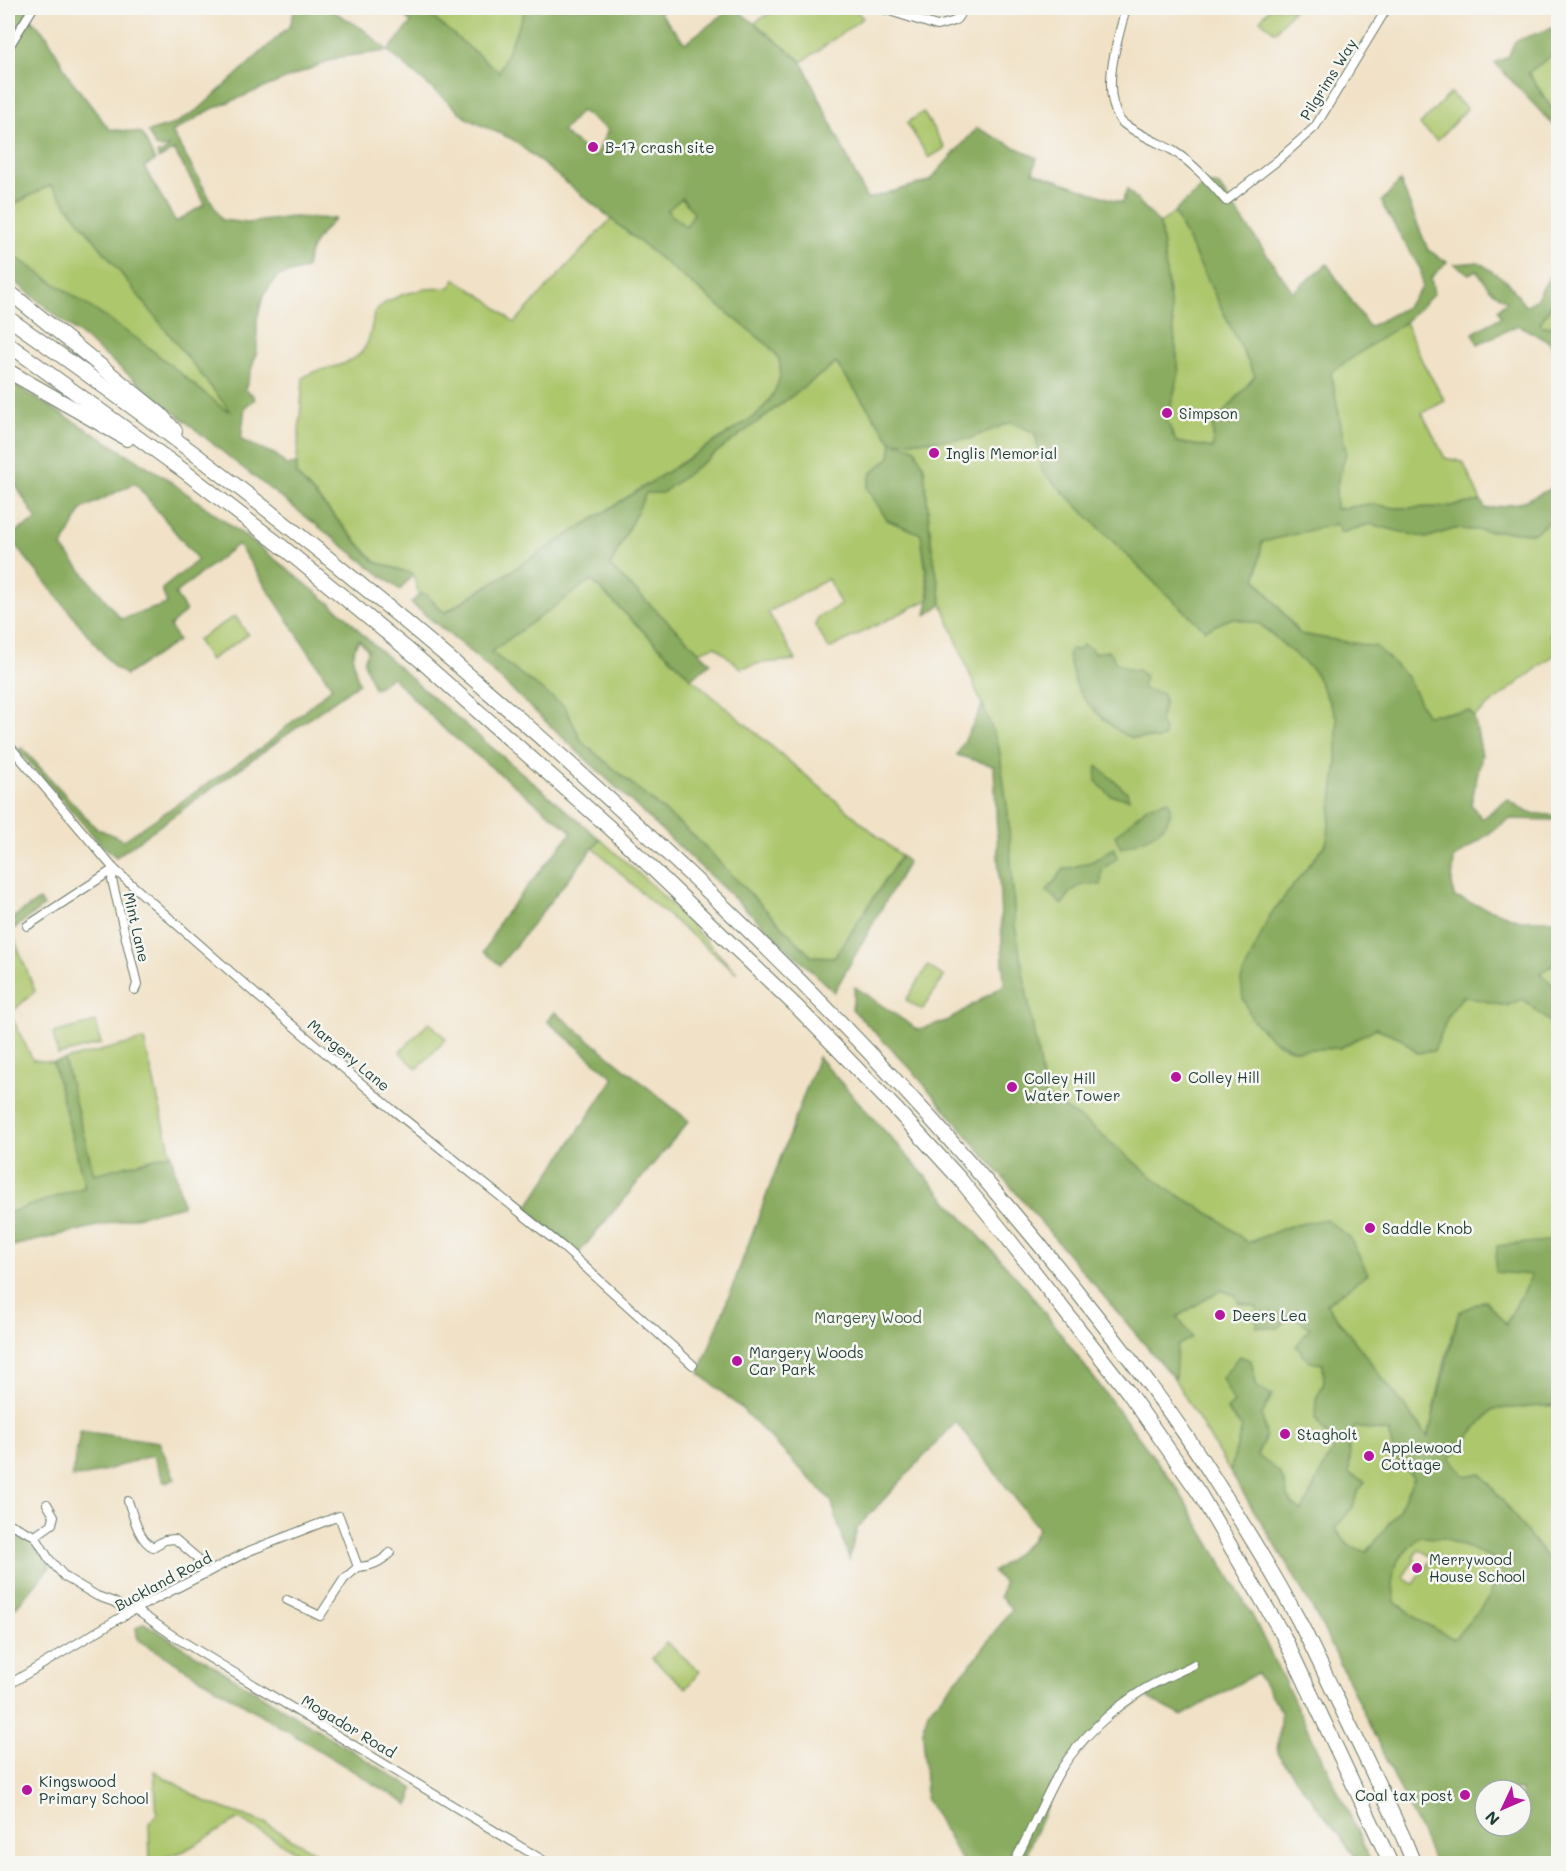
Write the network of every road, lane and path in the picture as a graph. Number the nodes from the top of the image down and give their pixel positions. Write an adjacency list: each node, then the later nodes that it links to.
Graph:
1 (33, 8): 7 (street)
2 (880, 8): 6 (street)
3 (965, 8): 6 (street)
4 (1126, 8): 5 (street, Pilgrims Way)
5 (1387, 8)
6 (892, 10)
7 (8, 48)
8 (8, 291): 12 (highway)
9 (8, 318): 12 (highway)
10 (8, 344): 13 (highway)
11 (8, 371): 13 (highway)
12 (197, 454): 34 (highway)
13 (184, 471): 33 (highway)
14 (8, 744): 15 (street, Margery Lane)
15 (114, 869): 16 (street); 17 (street, Mint Lane); 18 (street, Margery Lane)
16 (27, 926)
17 (135, 990)
18 (693, 1365)
19 (128, 1502): 25 (street)
20 (47, 1504): 22 (street)
21 (8, 1523): 22 (street)
22 (35, 1536): 28 (street)
23 (390, 1554): 24 (street)
24 (358, 1567): 25 (street, Buckland Road); 26 (street)
25 (205, 1574): 27 (street, Buckland Road)
26 (287, 1600)
27 (136, 1610): 28 (street, Buckland Road); 31 (street, Mogador Road)
28 (126, 1615): 30 (street, Buckland Road)
29 (1193, 1665): 32 (street)
30 (8, 1685)
31 (549, 1863)
32 (1013, 1863)
33 (1391, 1863)
34 (1414, 1863)

